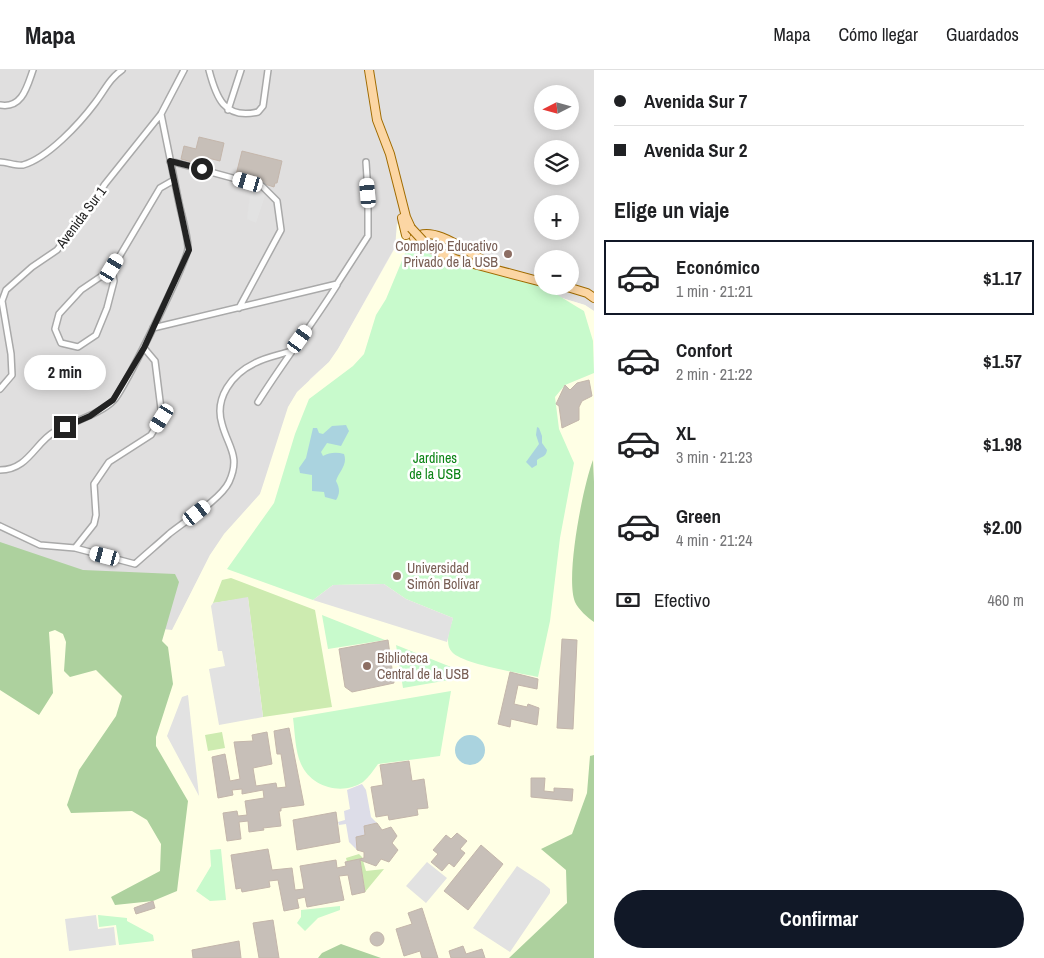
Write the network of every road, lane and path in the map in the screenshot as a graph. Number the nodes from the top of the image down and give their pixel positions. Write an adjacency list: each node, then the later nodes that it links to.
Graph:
1 (33, 70): 8 (street)
2 (122, 70): 12 (street)
3 (184, 70): 10 (street, Avenida Sur 1)
4 (209, 70): 9 (street)
5 (241, 70): 9 (street)
6 (268, 70): 9 (street)
7 (369, 70): 15 (main road)
8 (0, 105)
9 (228, 110)
10 (161, 114): 11 (street); 25 (street, Avenida Sur 1)
11 (170, 161): 14 (street); 24 (street)
12 (0, 162)
13 (366, 162): 21 (street)
14 (174, 180): 19 (street); 26 (street)
15 (401, 198): 16 (main road); 18 (main road, bridge)
16 (406, 235)
17 (414, 238): 18 (main road)
18 (486, 265): 20 (main road)
19 (112, 268): 19 (street)
20 (534, 280)
21 (337, 284): 24 (street); 29 (street)
22 (579, 291): 23 (main road)
23 (594, 298)
24 (240, 308): 26 (street)
25 (6, 328): 27 (street); 30 (street, Avenida Sur 1)
26 (153, 328): 28 (street)
27 (0, 332)
28 (144, 348): 32 (street); 34 (street)
29 (291, 351): 31 (street); 34 (street)
30 (0, 389)
31 (258, 402)
32 (0, 470)
33 (0, 526): 34 (street)
34 (75, 548)

